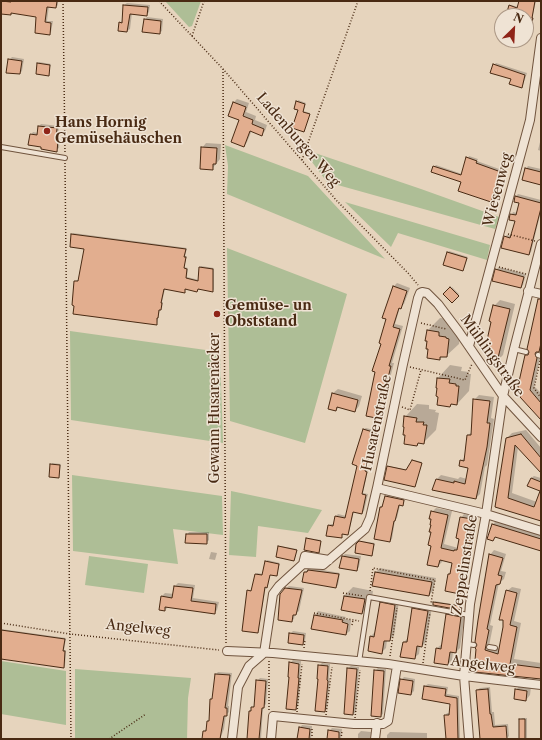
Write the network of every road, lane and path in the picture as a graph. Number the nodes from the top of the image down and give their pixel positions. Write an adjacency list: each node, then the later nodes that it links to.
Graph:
1 (63, 1): 9 (path)
2 (159, 1): 5 (path, Ladenburger Weg)
3 (204, 1): 5 (path)
4 (358, 1): 10 (path)
5 (192, 36): 7 (path, Ladenburger Weg)
6 (541, 38): 11 (street, Wiesenweg)
7 (223, 69): 10 (path, Ladenburger Weg); 49 (path, Gewann Husarenäcker)
8 (1, 147): 9 (lane)
9 (65, 158): 45 (path)
10 (302, 160): 17 (path, Ladenburger Weg)
11 (500, 232): 12 (path); 14 (street, Wiesenweg)
12 (541, 243): 13 (street, Zeppelinstraße)
13 (539, 259): 15 (street, Zeppelinstraße)
14 (491, 265): 15 (path); 21 (street, Wiesenweg)
15 (532, 276): 16 (street, Zeppelinstraße)
16 (528, 291): 18 (street); 22 (street, Zeppelinstraße)
17 (422, 292): 19 (street, Husarenstraße); 20 (street, Mühlingstraße)
18 (541, 294)
19 (413, 321): 20 (path); 26 (street, Husarenstraße)
20 (459, 332): 21 (street, Mühlingstraße)
21 (469, 346): 24 (street, Mühlingstraße)
22 (514, 349): 23 (lane); 28 (street, Zeppelinstraße)
23 (526, 352)
24 (476, 355): 27 (path); 28 (street, Mühlingstraße)
25 (540, 356): 29 (path)
26 (403, 364): 27 (path); 30 (street, Husarenstraße)
27 (421, 370): 30 (path)
28 (503, 396): 31 (street, Mühlingstraße); 33 (street, Zeppelinstraße)
29 (541, 398)
30 (394, 405): 32 (street, Husarenstraße)
31 (541, 437)
32 (377, 488): 33 (street, Husarenstraße); 50 (street)
33 (486, 514): 34 (street, Husarenstraße); 40 (street, Zeppelinstraße)
34 (541, 531)
35 (343, 593): 36 (path)
36 (369, 597): 37 (lane); 38 (path); 42 (lane)
37 (398, 602): 38 (lane); 55 (path)
38 (431, 608): 40 (lane); 56 (path)
39 (314, 613): 41 (path)
40 (469, 615): 57 (street, Zeppelinstraße)
41 (353, 620): 42 (path); 44 (path)
42 (365, 622): 54 (lane)
43 (1, 624): 45 (path, Angelweg)
44 (352, 625)
45 (70, 634): 49 (path, Angelweg); 66 (path)
46 (305, 640): 52 (path)
47 (489, 647): 48 (lane)
48 (495, 648)
49 (227, 651): 50 (street, Angelweg)
50 (264, 653): 51 (street, Angelweg); 68 (street)
51 (273, 653): 52 (street, Angelweg); 60 (path)
52 (303, 656): 53 (street, Angelweg); 61 (path)
53 (333, 659): 54 (street, Angelweg); 63 (path)
54 (360, 662): 55 (street, Angelweg); 64 (path)
55 (392, 665): 56 (street, Angelweg); 65 (street)
56 (422, 670): 57 (street, Angelweg)
57 (464, 676): 58 (street, Angelweg); 72 (street, Zeppelinstraße)
58 (541, 685)
59 (146, 714): 67 (path)
60 (273, 716): 61 (street); 69 (street)
61 (296, 718): 62 (street)
62 (313, 720): 63 (street); 70 (path)
63 (326, 721): 64 (street)
64 (354, 724): 65 (street)
65 (377, 724): 71 (street)
66 (70, 739)
67 (109, 739)
68 (232, 739)
69 (271, 739)
70 (312, 739)
71 (375, 739)
72 (470, 739)

